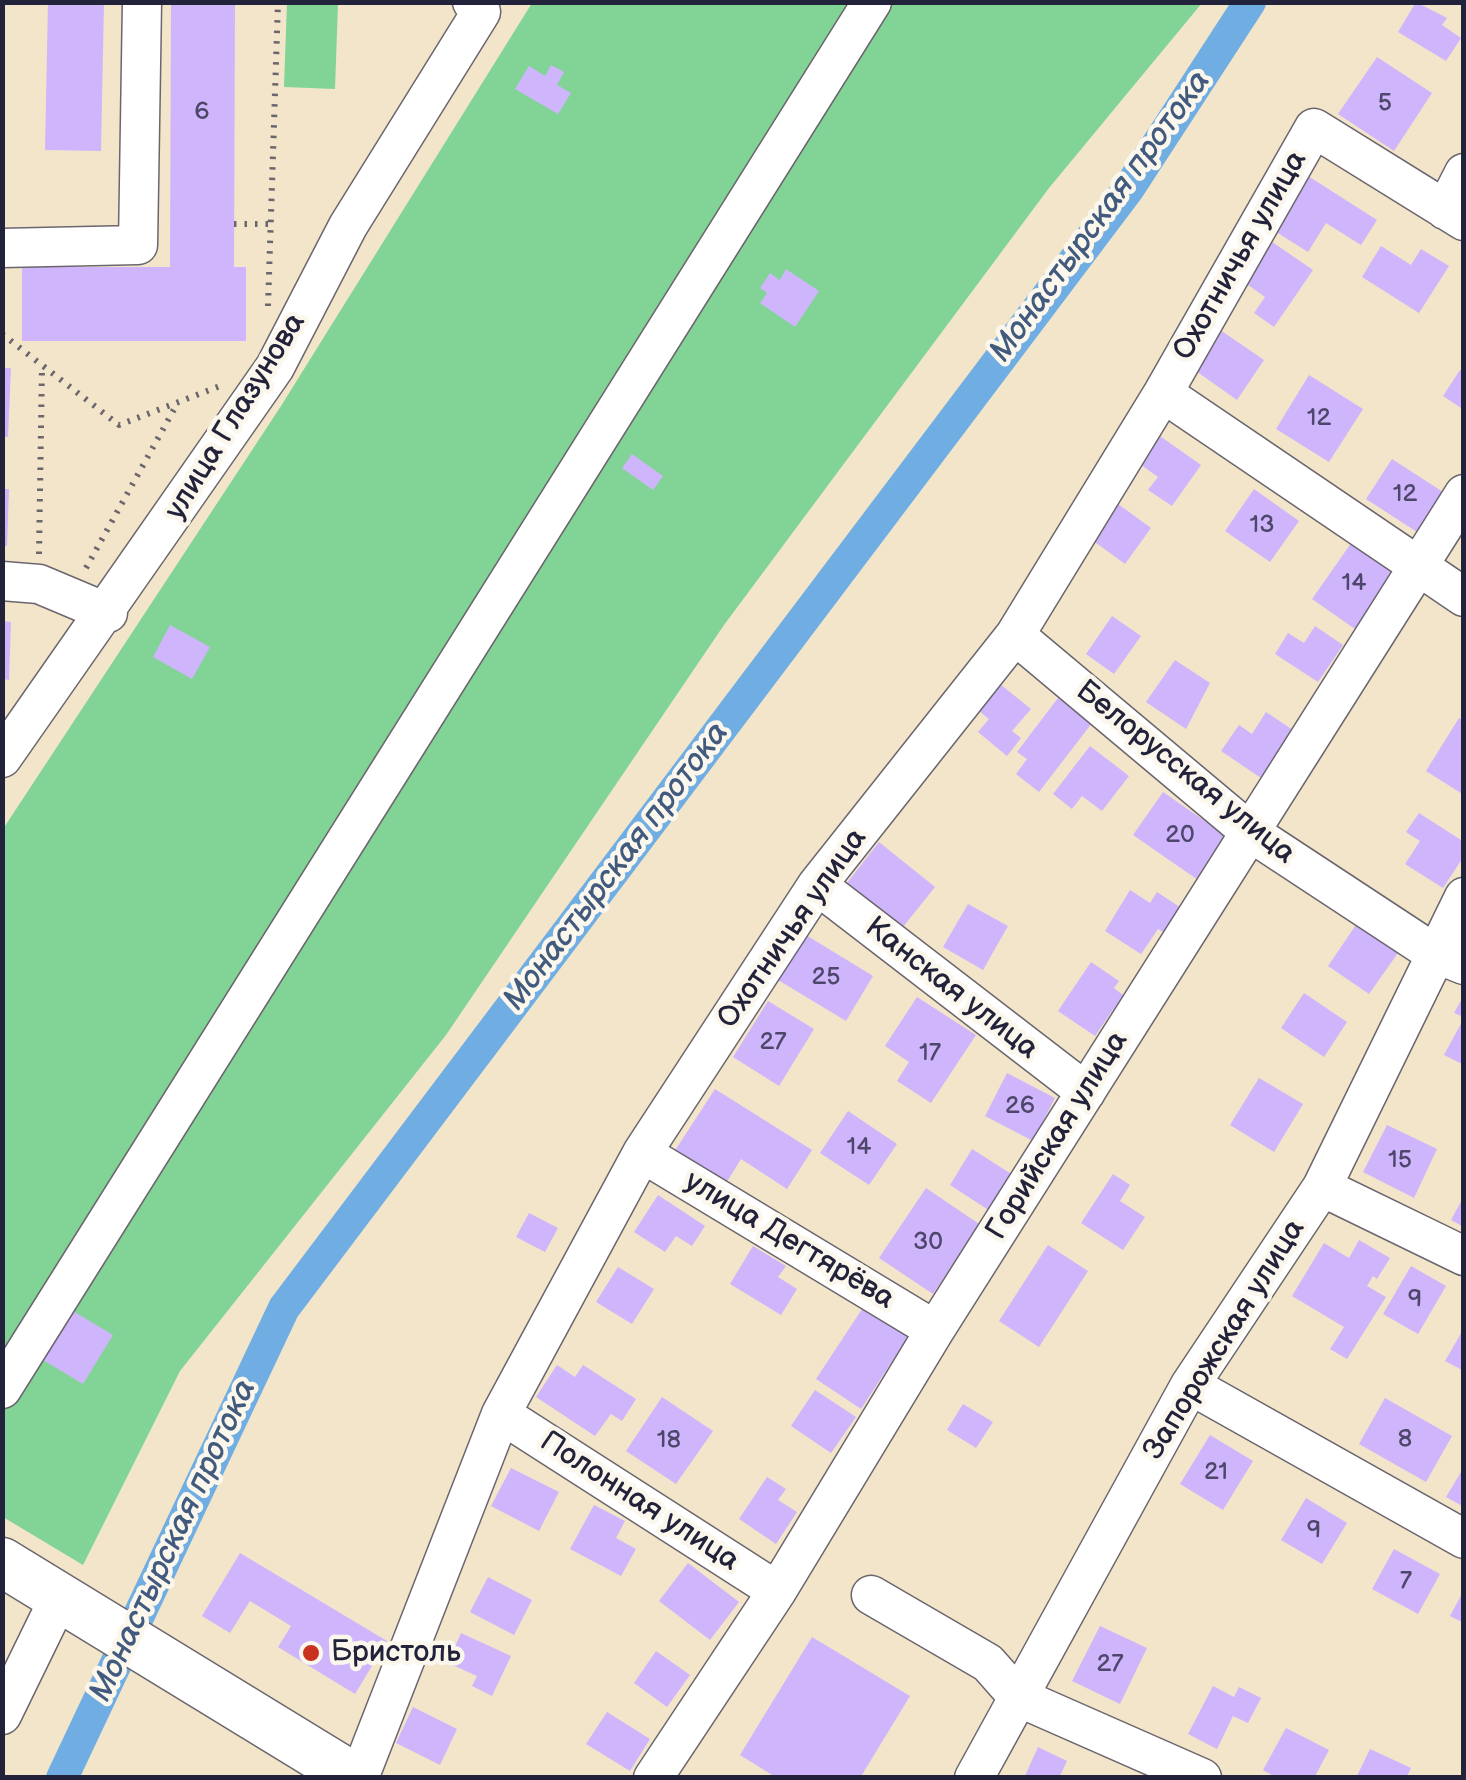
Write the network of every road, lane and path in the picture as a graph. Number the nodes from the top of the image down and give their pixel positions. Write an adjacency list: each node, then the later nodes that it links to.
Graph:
1 (142, 2): 9 (street)
2 (278, 2): 8 (path)
3 (872, 2): 33 (street)
4 (477, 7): 20 (street, улица Глазунова)
5 (1464, 173): 6 (street)
6 (1454, 216): 14 (street, Охотничья улица)
7 (234, 224): 8 (path)
8 (271, 224): 10 (path)
9 (2, 248)
10 (268, 312)
11 (2, 334): 12 (path)
12 (42, 365): 15 (path); 18 (path)
13 (230, 382): 15 (path)
14 (1163, 393): 17 (street); 21 (street, Охотничья улица)
15 (178, 403): 18 (path)
16 (1464, 494): 17 (street, Горийская улица)
17 (1417, 568): 19 (street); 23 (street, Горийская улица)
18 (37, 587): 20 (street)
19 (1464, 597)
20 (108, 612): 22 (street, улица Глазунова)
21 (1015, 635): 23 (street, Белорусская улица); 24 (street, Охотничья улица)
22 (4, 752)
23 (1250, 832): 26 (street, Белорусская улица); 27 (street, Горийская улица)
24 (817, 885): 27 (street, Канская улица); 28 (street, Охотничья улица)
25 (1464, 897): 26 (street, Запорожская улица)
26 (1449, 959): 29 (street, Запорожская улица)
27 (1086, 1092): 31 (street, Горийская улица)
28 (642, 1152): 31 (street, улица Дегтярёва); 34 (street, Охотничья улица)
29 (1322, 1188): 30 (street); 32 (street, Запорожская улица)
30 (1464, 1256)
31 (935, 1330): 37 (street, Горийская улица)
32 (1190, 1385): 35 (street); 40 (street, Запорожская улица)
33 (2, 1389)
34 (502, 1414): 37 (street, Полонная улица); 42 (street, Охотничья улица)
35 (1464, 1539)
36 (2, 1562): 38 (main road)
37 (777, 1591): 43 (street, Горийская улица)
38 (60, 1596): 41 (street); 42 (main road)
39 (871, 1596): 40 (street)
40 (1018, 1698): 44 (street, Запорожская улица); 45 (street)
41 (2, 1714)
42 (339, 1773)
43 (652, 1778)
44 (974, 1778)
45 (1202, 1778)

